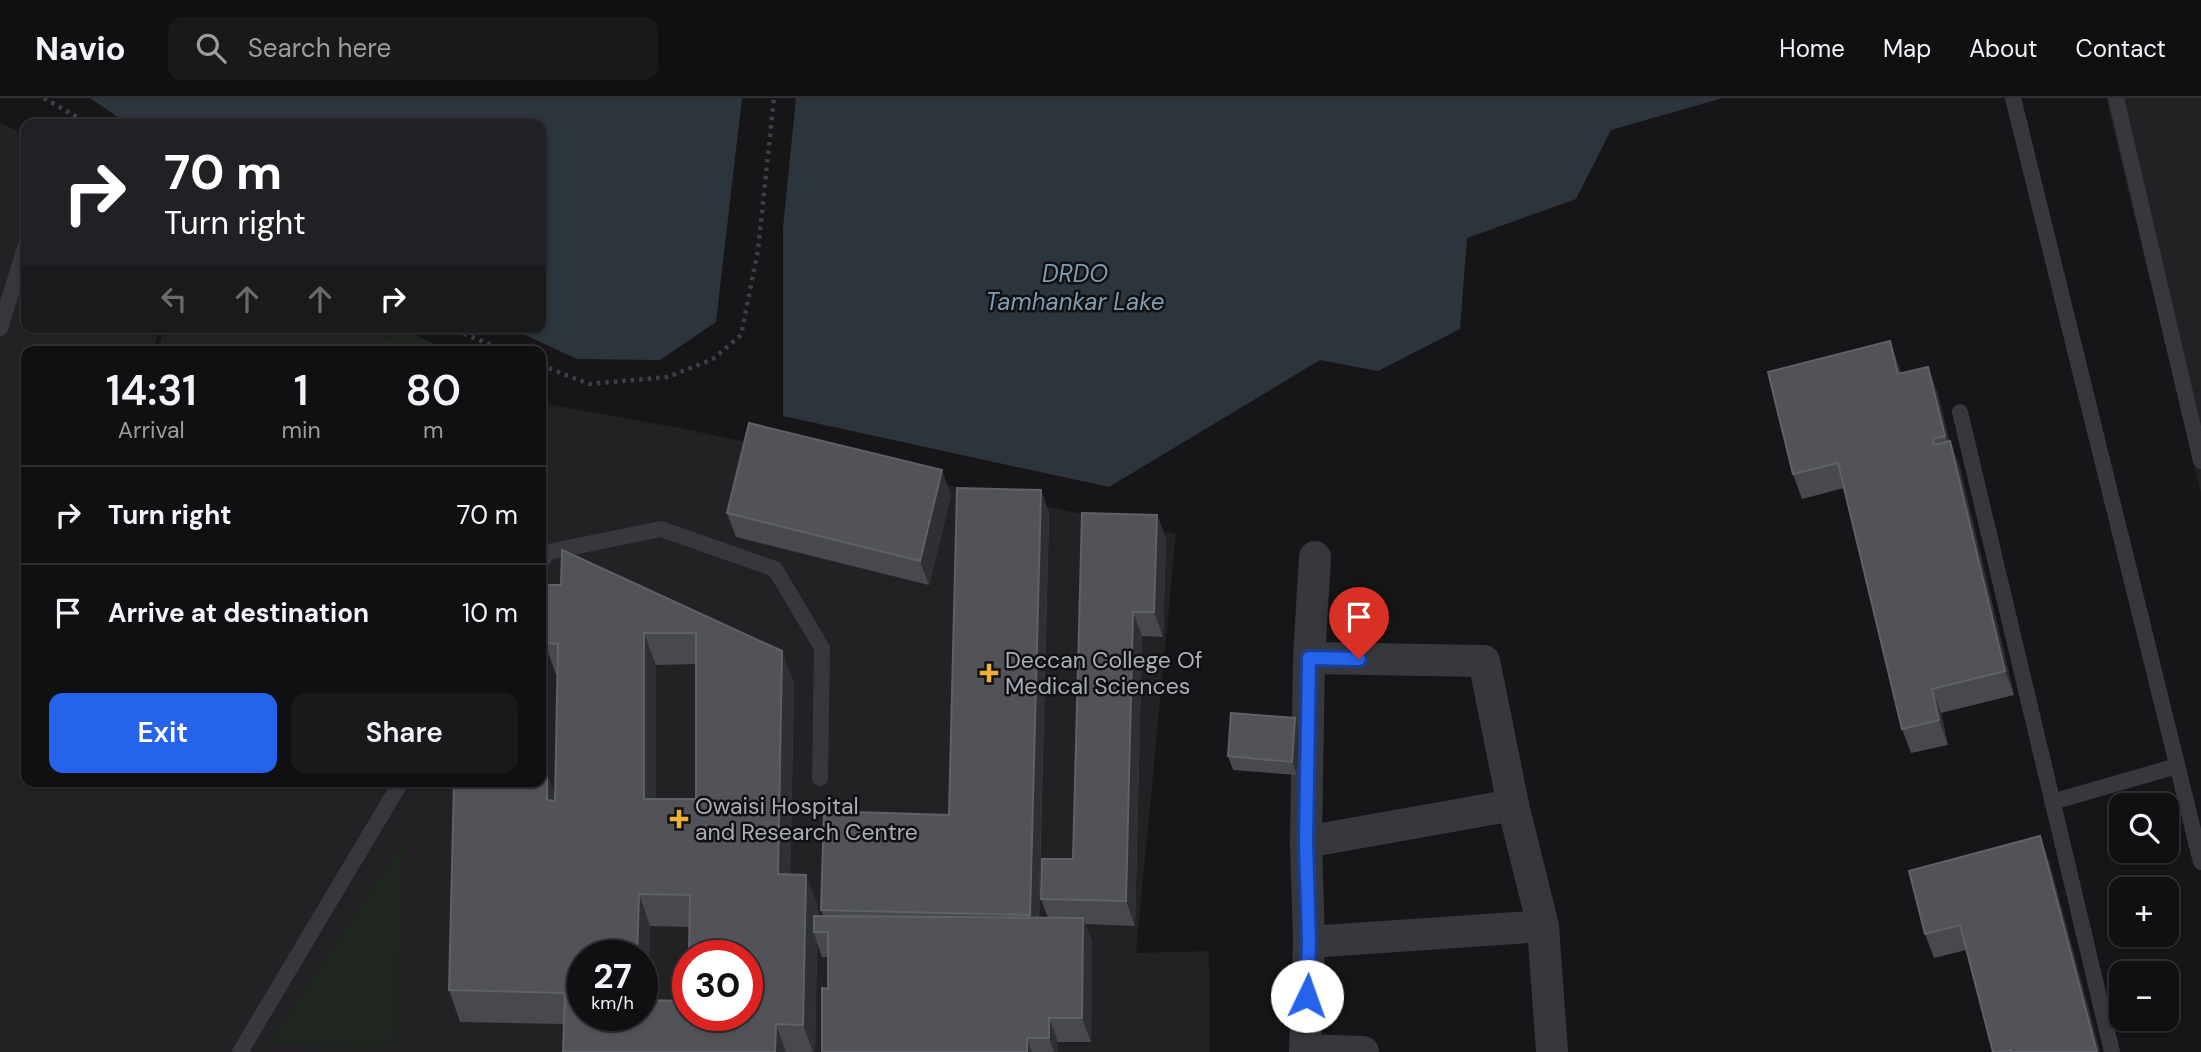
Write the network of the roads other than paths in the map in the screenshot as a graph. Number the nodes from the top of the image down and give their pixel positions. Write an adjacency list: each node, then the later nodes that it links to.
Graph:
1 (2013, 98): 11 (lane)
2 (2116, 98): 5 (lane)
3 (21, 261): 4 (lane)
4 (0, 328)
5 (2193, 397): 7 (lane)
6 (1960, 412): 14 (lane)
7 (2201, 461)
8 (546, 555): 12 (lane)
9 (1315, 557): 10 (street)
10 (1309, 658): 15 (street); 16 (street)
11 (2178, 766): 14 (lane); 17 (lane)
12 (820, 778)
13 (398, 787): 20 (lane)
14 (2052, 802): 23 (lane)
15 (1513, 805): 16 (street); 18 (street)
16 (1306, 842): 19 (street)
17 (2201, 862)
18 (1544, 926): 19 (street); 22 (street)
19 (1309, 942): 21 (street)
20 (240, 1052)
21 (1363, 1052)
22 (1552, 1052)
23 (2112, 1052)

